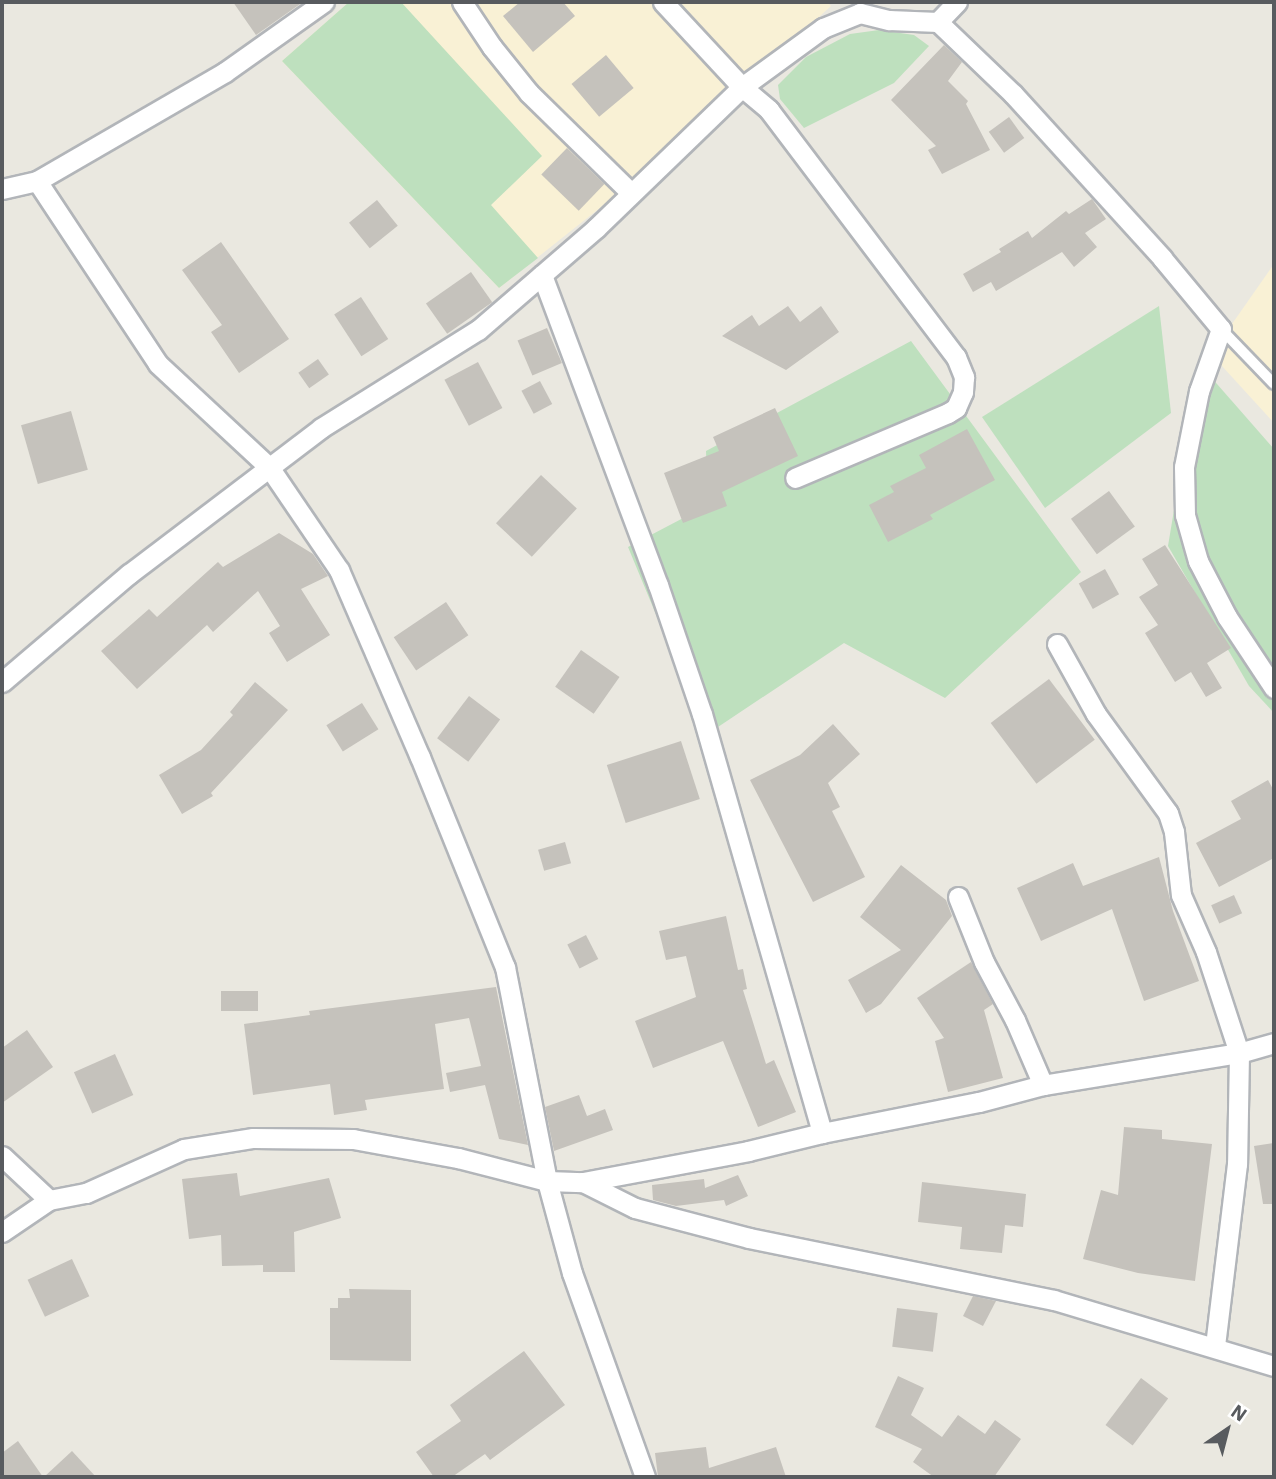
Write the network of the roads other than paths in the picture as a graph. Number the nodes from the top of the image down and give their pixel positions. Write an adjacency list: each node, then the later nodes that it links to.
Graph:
1 (324, 2): 8 (street)
2 (462, 2): 10 (street)
3 (663, 2): 7 (street)
4 (957, 2): 6 (street)
5 (859, 7): 6 (street); 7 (street)
6 (938, 22): 12 (street)
7 (743, 87): 10 (street); 15 (street)
8 (37, 181): 9 (street); 14 (street)
9 (2, 189)
10 (631, 192): 11 (street)
11 (542, 275): 14 (street); 23 (street)
12 (1221, 329): 13 (lane); 18 (street)
13 (1274, 384)
14 (269, 467): 17 (street); 25 (street)
15 (795, 478)
16 (1057, 644): 21 (street)
17 (2, 682)
18 (1274, 688)
19 (958, 897): 22 (street)
20 (1274, 1043): 21 (street)
21 (1239, 1053): 22 (street); 29 (street)
22 (1043, 1085): 23 (street)
23 (822, 1133): 26 (street)
24 (2, 1156): 27 (street)
25 (547, 1181): 26 (street); 27 (street); 31 (street)
26 (583, 1182): 29 (street)
27 (49, 1200): 28 (street)
28 (2, 1232)
29 (1215, 1347): 30 (street)
30 (1274, 1366)
31 (645, 1477)

